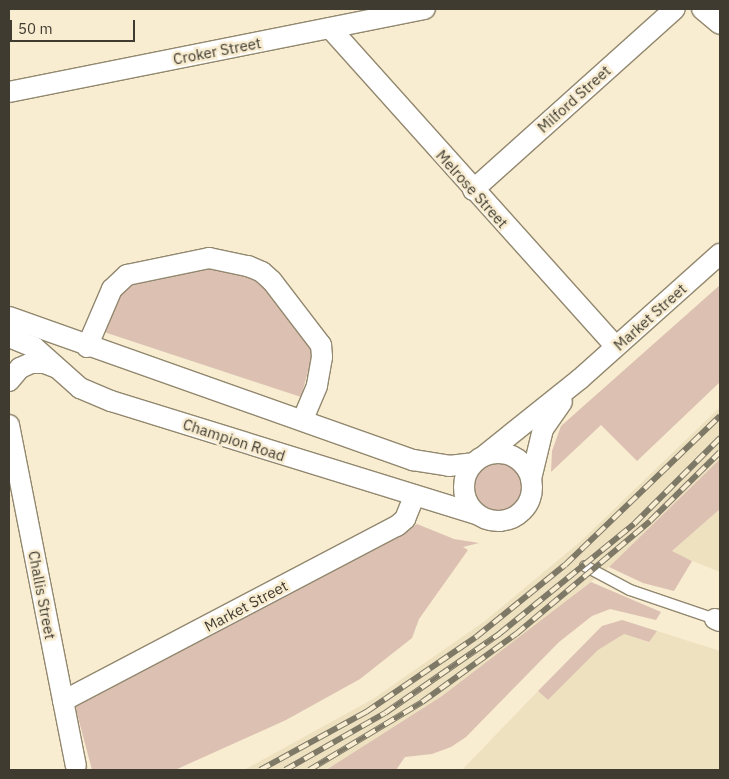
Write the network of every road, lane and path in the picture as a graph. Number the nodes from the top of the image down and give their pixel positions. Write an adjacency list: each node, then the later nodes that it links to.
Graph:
1 (425, 9): 7 (street, Croker Street)
2 (675, 9): 9 (street, Milford Street)
3 (702, 9): 6 (street)
4 (714, 9): 5 (street)
5 (720, 19)
6 (720, 24)
7 (330, 28): 8 (street, Croker Street); 9 (street, Melrose Street)
8 (9, 92)
9 (473, 190): 14 (street, Melrose Street)
10 (720, 254): 14 (street, Market Street)
11 (9, 317): 13 (street)
12 (9, 337): 15 (street, Champion Road)
13 (88, 347): 18 (street); 18 (street)
14 (616, 348): 16 (street, Market Street)
15 (57, 368): 17 (street); 22 (street, Champion Road)
16 (580, 379): 20 (street, Market Street); 21 (street, Market Street)
17 (9, 381)
18 (303, 420): 20 (street)
19 (9, 424): 26 (street, Challis Street)
20 (479, 459): 21 (street); 23 (street)
21 (531, 479): 23 (street)
22 (414, 496): 23 (street, Champion Road); 26 (street, Market Street)
23 (476, 514)
24 (585, 566): 25 (lane)
25 (717, 620)
26 (64, 701): 27 (street, Challis Street)
27 (76, 765)

